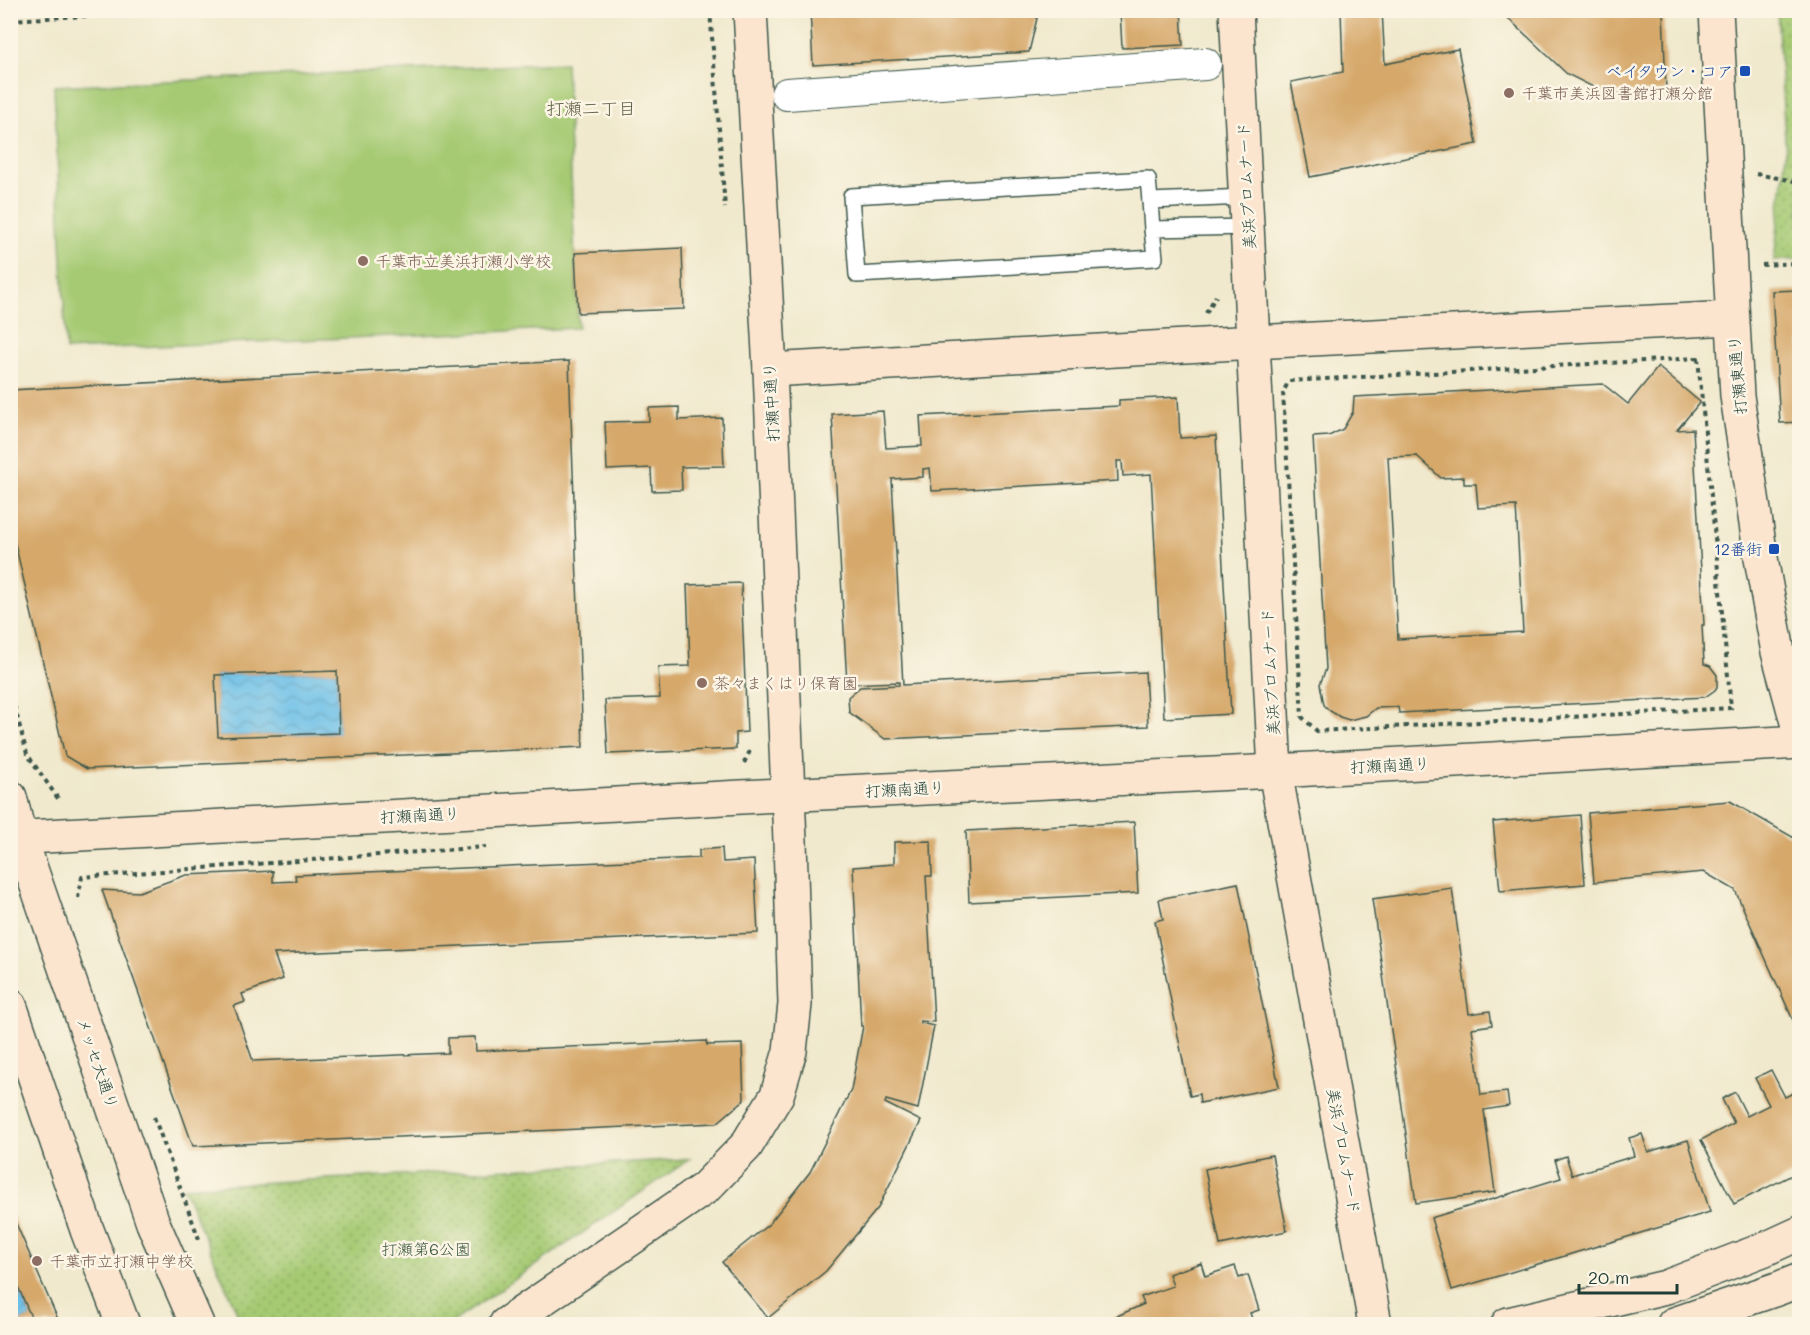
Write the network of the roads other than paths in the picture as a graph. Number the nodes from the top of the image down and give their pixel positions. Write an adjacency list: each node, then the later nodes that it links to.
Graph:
1 (750, 10): 11 (street, 打瀬中通り)
2 (1236, 10): 7 (street, 美浜プロムナード)
3 (1716, 10): 9 (street, 打瀬東通り)
4 (1205, 64): 5 (street)
5 (787, 94)
6 (1150, 201): 7 (lane); 8 (lane); 8 (lane)
7 (1247, 212): 8 (lane); 10 (street, 美浜プロムナード)
8 (1152, 229)
9 (1732, 318): 10 (street); 12 (street, 打瀬東通り)
10 (1254, 342): 11 (street); 14 (street, 美浜プロムナード)
11 (770, 370): 15 (street, 打瀬中通り)
12 (1800, 734)
13 (1800, 742): 14 (street, 打瀬南通り)
14 (1275, 771): 15 (street, 打瀬南通り); 24 (street, 美浜プロムナード)
15 (788, 795): 17 (street, 打瀬南通り); 23 (street, 打瀬中通り)
16 (10, 797): 17 (street, メッセ大通り)
17 (15, 838): 22 (street, メッセ大通り)
18 (10, 1005): 21 (street)
19 (1800, 1233): 25 (street)
20 (1800, 1280): 26 (street)
21 (123, 1324)
22 (197, 1324)
23 (506, 1324)
24 (1375, 1324)
25 (1508, 1324)
26 (1674, 1324)

